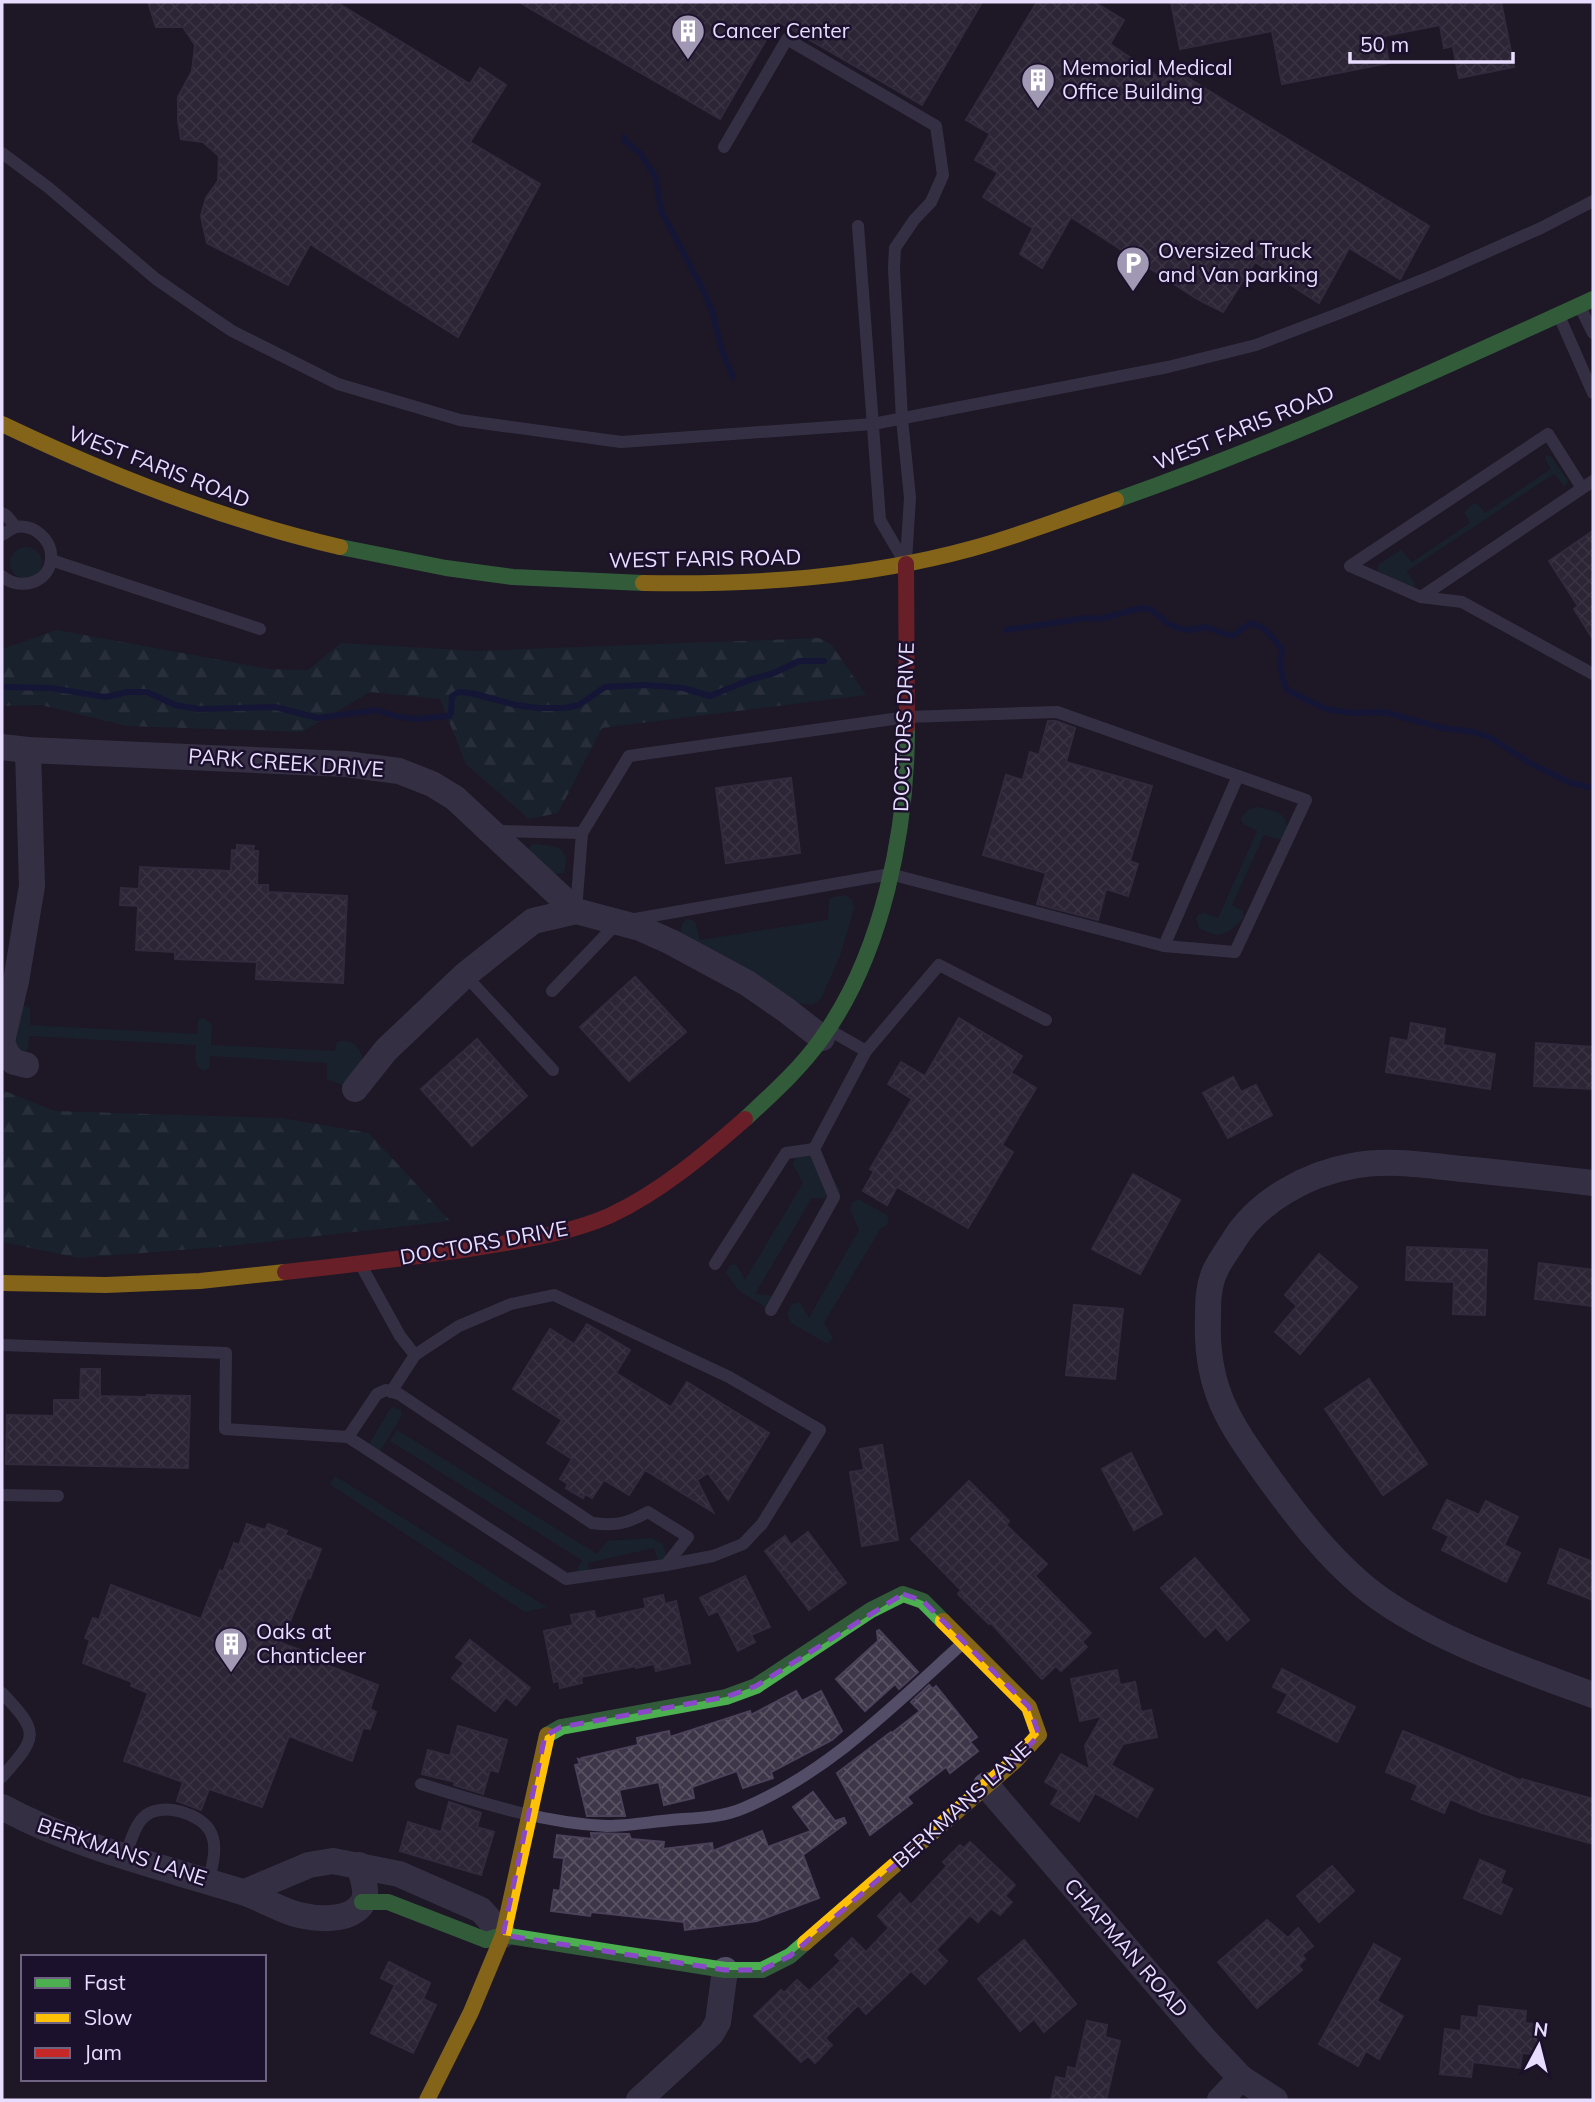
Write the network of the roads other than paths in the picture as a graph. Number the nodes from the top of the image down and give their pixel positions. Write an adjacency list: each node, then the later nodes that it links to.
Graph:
1 (724, 147): 9 (lane)
2 (2, 153): 11 (lane)
3 (1593, 201): 9 (lane)
4 (858, 226): 11 (lane)
5 (1586, 302): 6 (street, WEST FARIS ROAD); 7 (lane)
6 (1558, 315): 8 (lane); 17 (street, WEST FARIS ROAD)
7 (1593, 333)
8 (1593, 393)
9 (902, 419): 11 (lane); 17 (lane)
10 (2, 424): 17 (street, WEST FARIS ROAD)
11 (873, 424): 17 (lane)
12 (1588, 485): 19 (lane); 19 (lane)
13 (2, 513): 14 (lane)
14 (16, 527): 15 (lane); 16 (lane)
15 (2, 535)
16 (51, 560): 18 (lane); 20 (lane)
17 (906, 564): 22 (street, DOCTORS DRIVE)
18 (2, 576)
19 (1421, 597): 21 (lane)
20 (260, 629)
21 (1593, 674)
22 (907, 717): 25 (lane); 27 (lane); 28 (street, DOCTORS DRIVE)
23 (2, 747): 24 (street, PARK CREEK DRIVE)
24 (29, 750): 26 (street, PARK CREEK DRIVE); 37 (street)
25 (1238, 776): 31 (lane); 31 (lane)
26 (492, 830): 27 (lane); 29 (street, PARK CREEK DRIVE)
27 (582, 833): 29 (lane)
28 (890, 874): 30 (lane); 31 (lane); 35 (street, DOCTORS DRIVE)
29 (576, 911): 30 (street, PARK CREEK DRIVE); 32 (street)
30 (618, 922): 33 (lane); 35 (street, PARK CREEK DRIVE)
31 (1164, 946)
32 (466, 975): 38 (lane); 39 (street)
33 (552, 991)
34 (1046, 1020): 36 (lane)
35 (825, 1034): 36 (lane); 42 (street, DOCTORS DRIVE)
36 (866, 1051): 40 (lane)
37 (26, 1065)
38 (553, 1070)
39 (355, 1089)
40 (814, 1149): 43 (lane); 47 (lane)
41 (1593, 1183): 57 (street)
42 (360, 1264): 46 (street, DOCTORS DRIVE); 49 (lane)
43 (715, 1264)
44 (2, 1273): 46 (street, DOCTORS DRIVE)
45 (2, 1283): 46 (street, DOCTORS DRIVE)
46 (52, 1284)
47 (771, 1310)
48 (2, 1345): 51 (lane)
49 (415, 1355): 50 (lane); 54 (lane)
50 (391, 1392): 51 (lane); 54 (lane)
51 (348, 1437): 54 (lane)
52 (2, 1495): 53 (lane)
53 (58, 1496)
54 (666, 1565)
55 (965, 1642): 60 (street, BERKMANS LANE); 62 (lane); 62 (street, BERKMANS LANE)
56 (2, 1693): 58 (lane)
57 (1593, 1695)
58 (2, 1777)
59 (421, 1784): 62 (lane)
60 (986, 1785): 69 (street, BERKMANS LANE); 70 (street, CHAPMAN ROAD)
61 (2, 1807): 63 (street, BERKMANS LANE)
62 (528, 1815): 68 (street, BERKMANS LANE)
63 (125, 1857): 65 (street, BERKMANS LANE); 65 (lane)
64 (359, 1865): 66 (street); 67 (street); 68 (street)
65 (209, 1881): 66 (street, BERKMANS LANE)
66 (245, 1892): 67 (street, BERKMANS LANE)
67 (362, 1902): 68 (street, BERKMANS LANE)
68 (503, 1935): 69 (street, BERKMANS LANE); 71 (street)
69 (725, 1970): 72 (street)
70 (1241, 2078): 73 (street); 74 (street, CHAPMAN ROAD)
71 (427, 2100)
72 (639, 2100)
73 (1220, 2100)
74 (1275, 2100)

